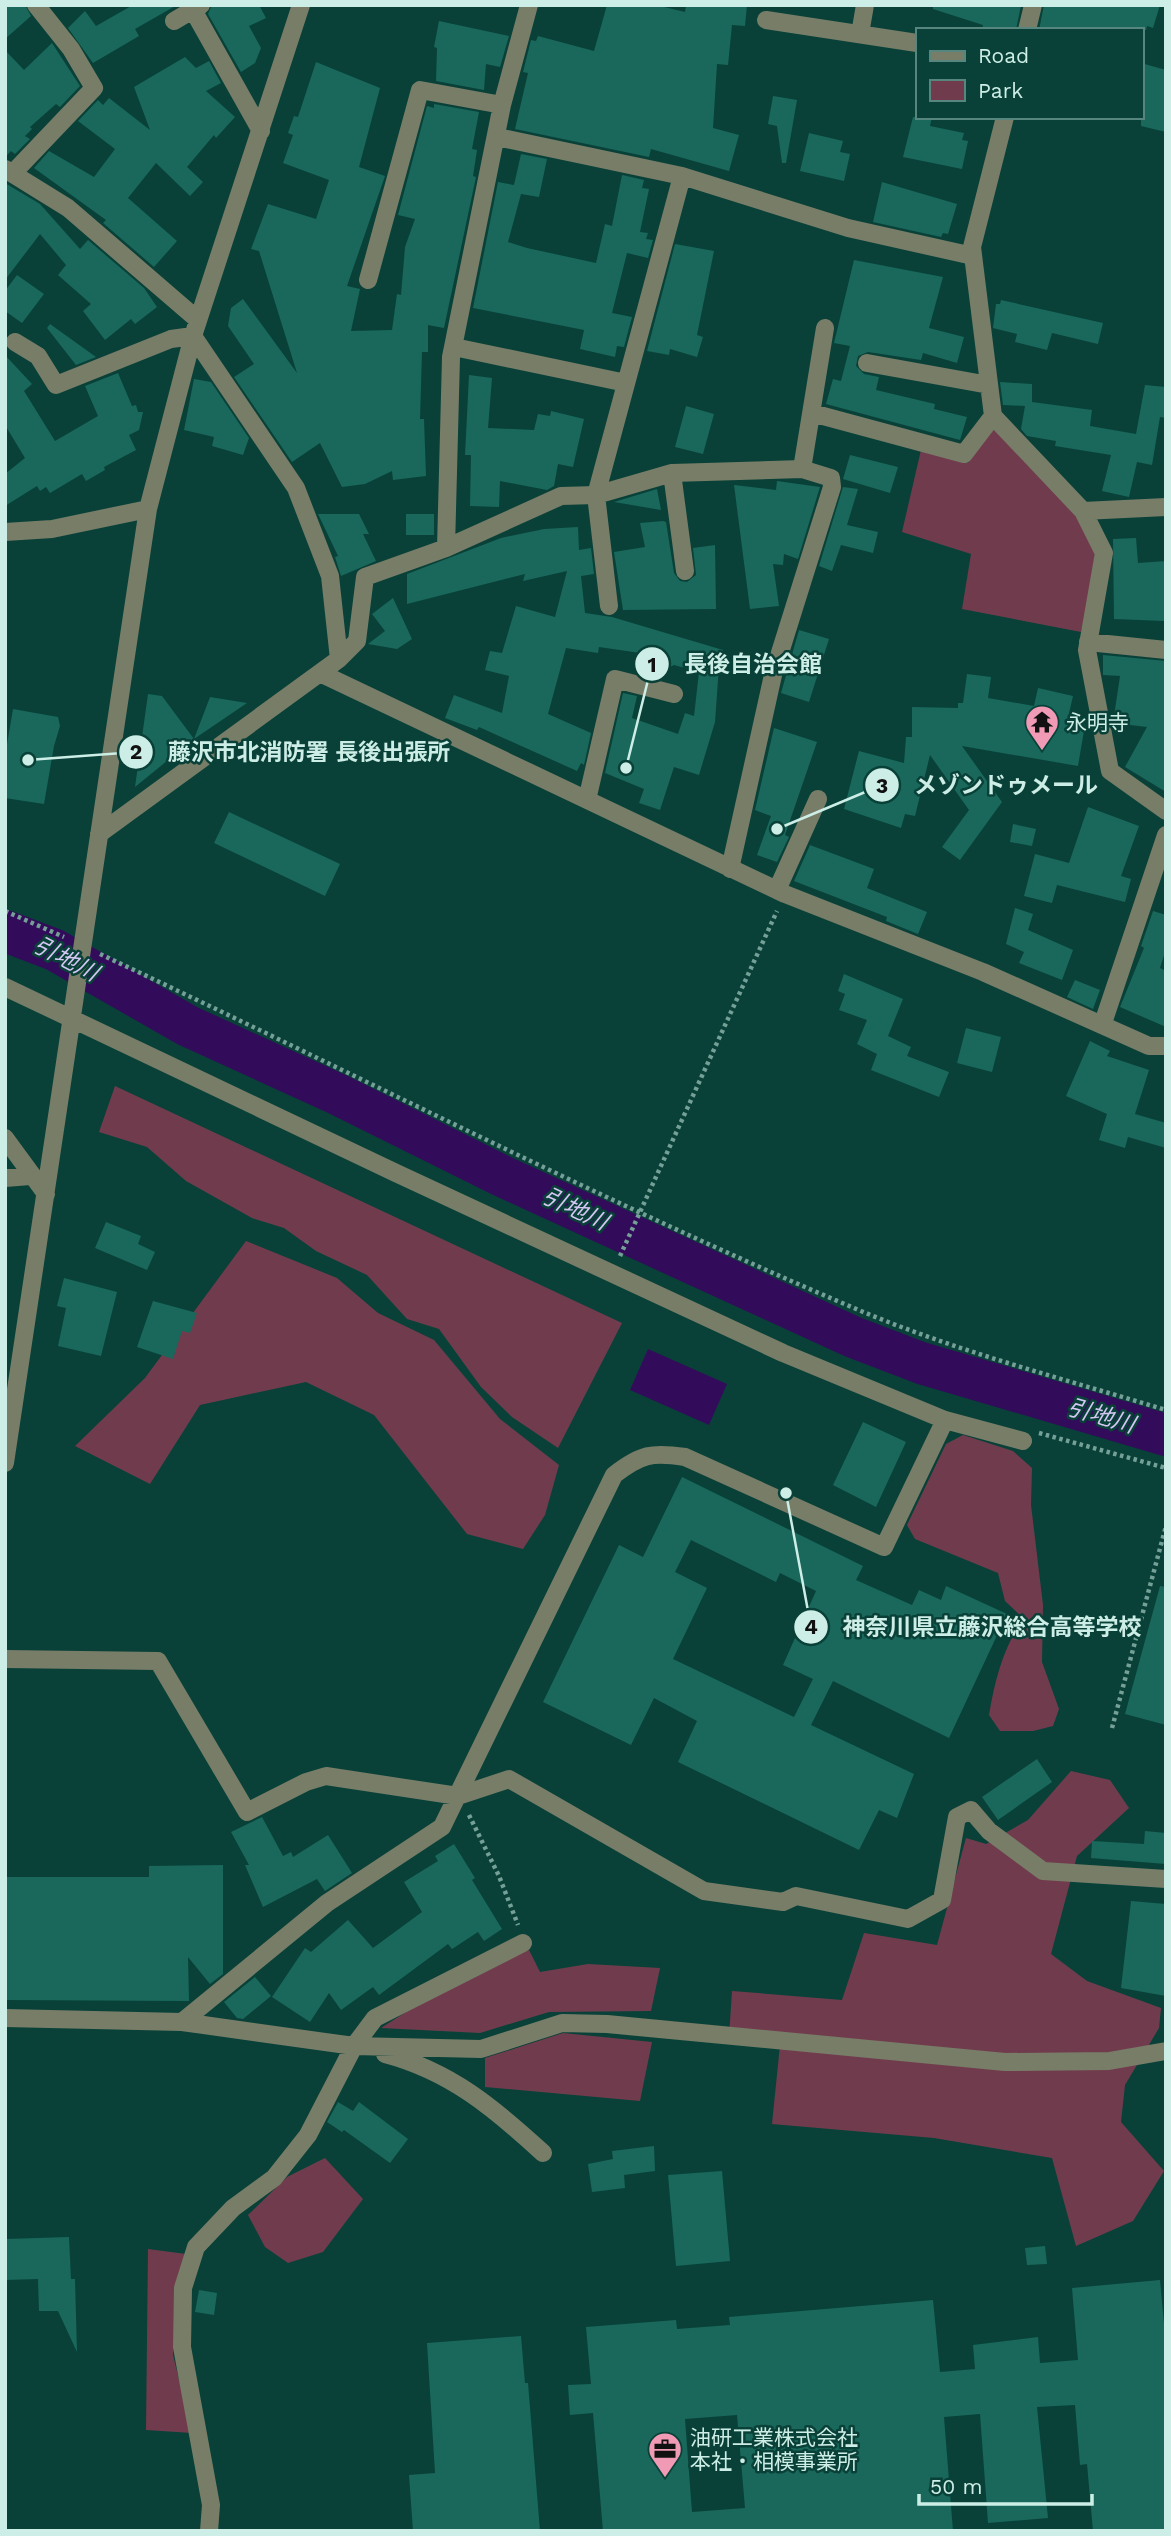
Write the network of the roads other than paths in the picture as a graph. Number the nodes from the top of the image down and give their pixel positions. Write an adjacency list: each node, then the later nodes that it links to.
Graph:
1 (36, 5): 16 (street)
2 (301, 5): 14 (street)
3 (529, 5): 12 (street)
4 (865, 5): 10 (street)
5 (1033, 5): 9 (street)
6 (197, 8): 8 (street); 14 (street)
7 (766, 20): 10 (street)
8 (174, 21)
9 (1027, 28)
10 (860, 34): 11 (street)
11 (916, 43)
12 (502, 106): 15 (street); 19 (street)
13 (1004, 119): 18 (street)
14 (261, 131): 20 (street)
15 (496, 137): 17 (street); 23 (street)
16 (10, 171): 20 (street)
17 (682, 176): 18 (street); 25 (street)
18 (973, 256): 26 (street)
19 (368, 280)
20 (195, 328): 22 (street); 33 (street); 41 (street)
21 (825, 328): 27 (street)
22 (15, 342)
23 (454, 347): 25 (street); 36 (street)
24 (867, 363): 26 (street)
25 (626, 383): 31 (street)
26 (989, 385): 28 (street)
27 (813, 413): 28 (street); 29 (street)
28 (993, 416): 34 (street)
29 (802, 469): 30 (street); 49 (street)
30 (671, 473): 31 (street); 37 (street)
31 (596, 495): 36 (street); 38 (street)
32 (1166, 507): 34 (street)
33 (148, 509): 35 (street); 47 (street)
34 (1083, 511): 39 (street)
35 (5, 532)
36 (446, 548): 41 (street)
37 (685, 570)
38 (609, 606)
39 (1088, 642): 40 (street); 46 (street)
40 (1166, 650)
41 (339, 659): 42 (street)
42 (320, 673): 45 (street); 47 (street)
43 (674, 694): 45 (street)
44 (818, 799): 50 (street)
45 (587, 800): 49 (street)
46 (1166, 811)
47 (99, 834): 52 (street)
48 (1166, 835): 53 (street)
49 (730, 869): 50 (street)
50 (778, 900): 53 (street)
51 (5, 987): 52 (street)
52 (75, 1010): 58 (street); 59 (street)
53 (1103, 1023): 54 (street)
54 (1166, 1046)
55 (5, 1138): 56 (street)
56 (30, 1175): 57 (street); 58 (street)
57 (5, 1178)
58 (46, 1194): 60 (street)
59 (945, 1420): 61 (street); 64 (street)
60 (8, 1422): 62 (street)
61 (1023, 1441)
62 (5, 1463)
63 (5, 1659): 64 (street)
64 (458, 1796): 65 (street); 68 (street)
65 (1166, 1879)
66 (523, 1943): 69 (street)
67 (5, 2018): 68 (street)
68 (182, 2022): 69 (street)
69 (354, 2046): 70 (street); 71 (street); 72 (street)
70 (1166, 2051)
71 (543, 2153)
72 (209, 2531)

